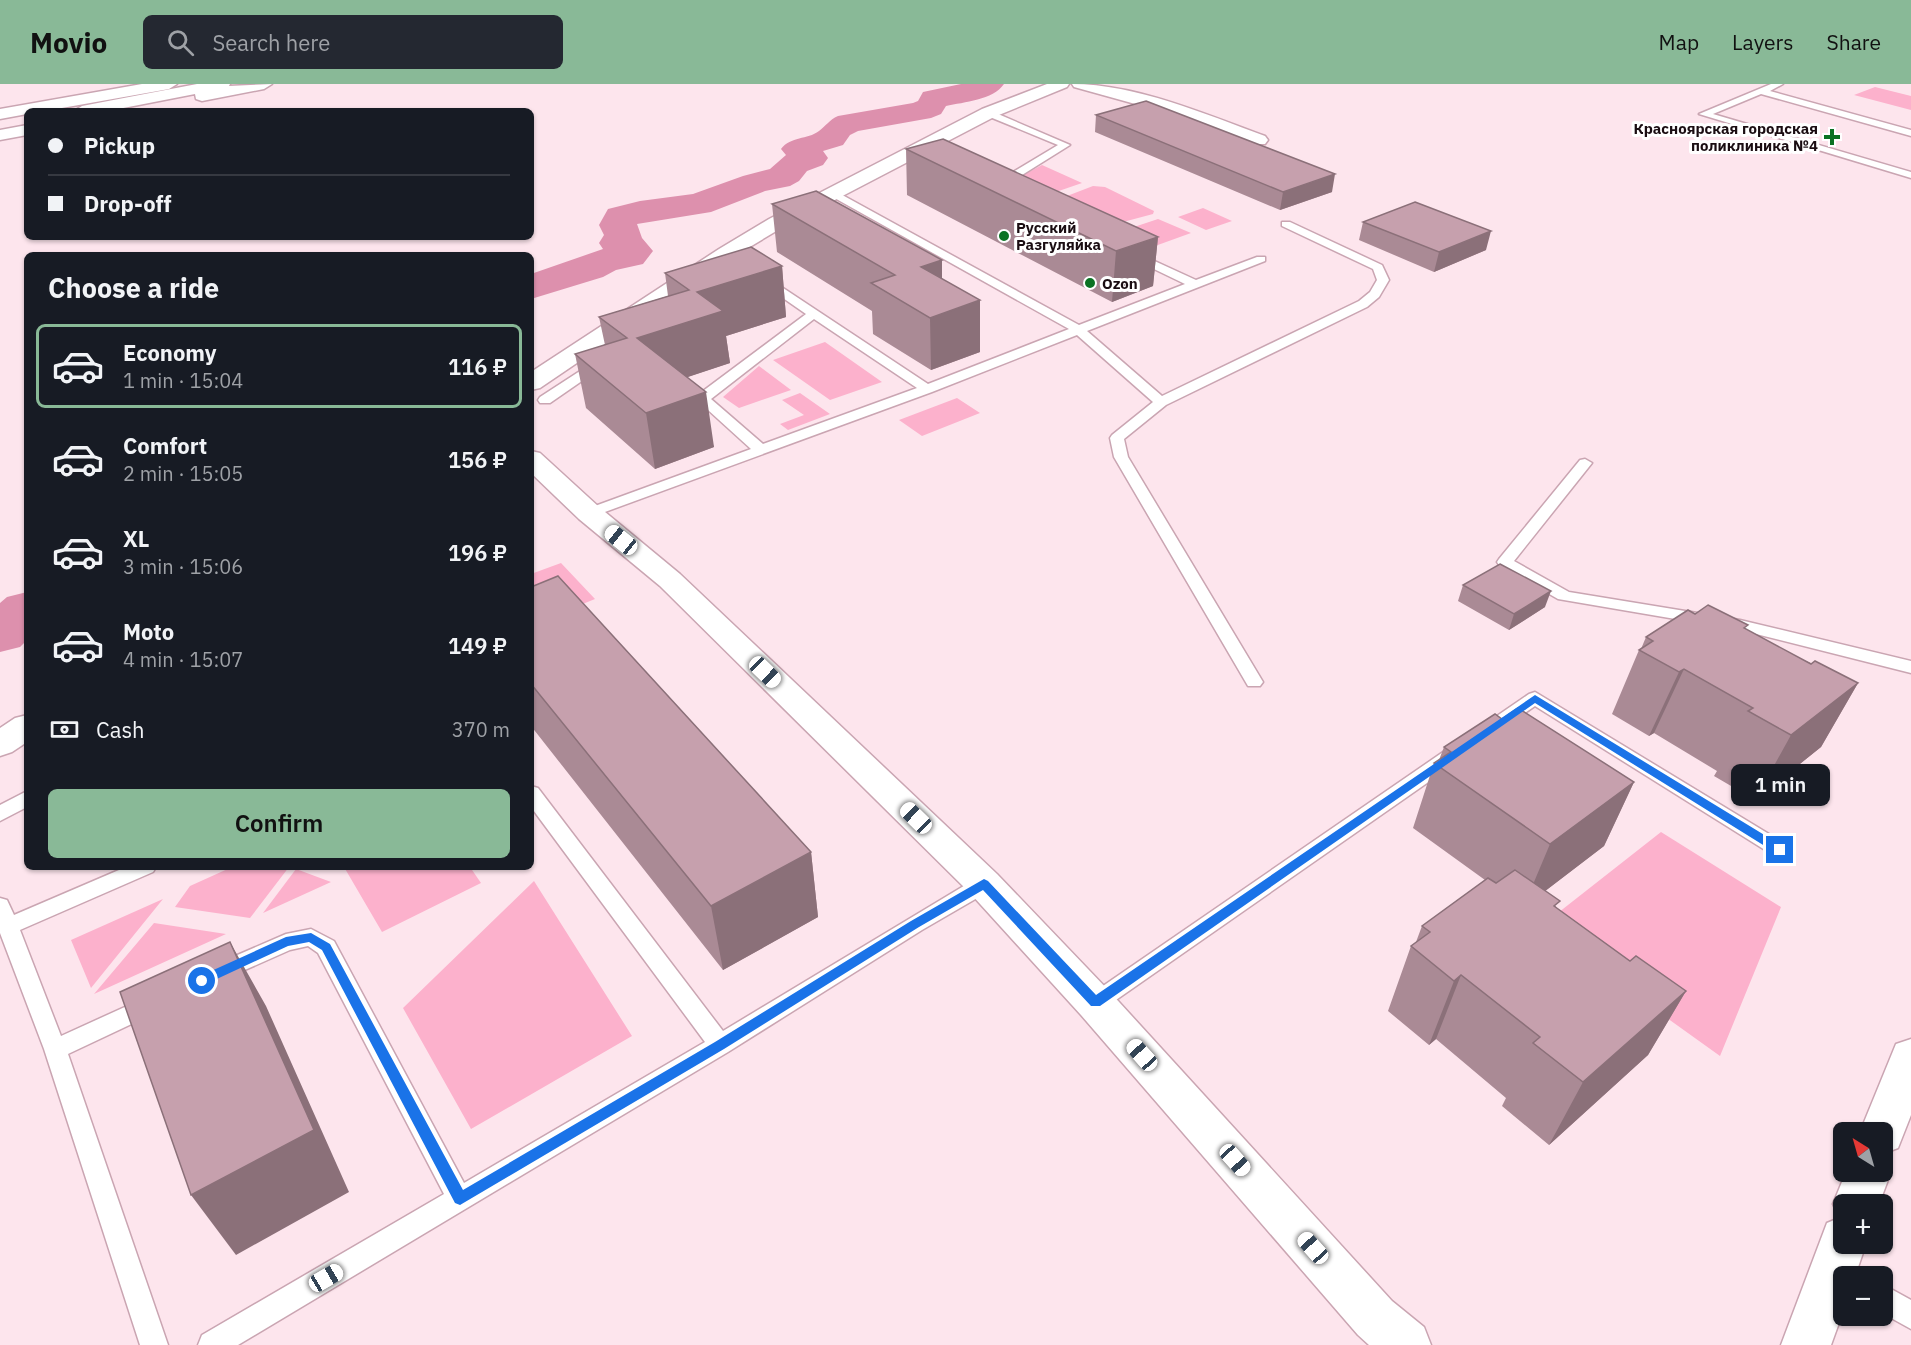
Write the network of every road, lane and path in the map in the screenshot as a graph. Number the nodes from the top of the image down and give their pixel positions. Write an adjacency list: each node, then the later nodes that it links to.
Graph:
1 (169, 84): 8 (street)
2 (222, 84): 9 (street)
3 (264, 84): 10 (street)
4 (1061, 84): 12 (street)
5 (1080, 84): 19 (street)
6 (1779, 84): 7 (lane)
7 (1760, 91): 17 (lane); 20 (lane)
8 (34, 108)
9 (98, 108)
10 (142, 108)
11 (24, 110): 13 (street)
12 (988, 113): 21 (lane); 22 (street)
13 (0, 114)
14 (24, 122): 15 (street)
15 (0, 126)
16 (24, 131): 18 (street)
17 (1911, 133)
18 (0, 135)
19 (1259, 140)
20 (1911, 175)
21 (1006, 192)
22 (835, 195): 29 (lane); 31 (street)
23 (1286, 224): 34 (lane)
24 (1126, 251): 27 (lane)
25 (1261, 259): 27 (lane)
26 (751, 272): 28 (lane)
27 (1194, 284): 29 (lane)
28 (815, 313): 32 (lane); 35 (lane)
29 (1077, 329): 32 (lane); 34 (lane)
30 (613, 353): 33 (lane)
31 (534, 381)
32 (927, 388): 35 (lane)
33 (545, 400)
34 (1161, 402): 40 (lane)
35 (761, 450): 38 (lane)
36 (534, 462): 38 (street)
37 (1585, 463): 39 (lane)
38 (589, 513): 50 (street)
39 (1911, 667)
40 (1254, 682)
41 (24, 728): 43 (street)
42 (1486, 732): 48 (lane)
43 (0, 744)
44 (1467, 746): 54 (lane)
45 (534, 797): 55 (lane)
46 (24, 800): 47 (lane)
47 (0, 814)
48 (1780, 850)
49 (137, 870): 51 (lane)
50 (984, 884): 54 (street); 55 (lane)
51 (4, 916): 56 (lane)
52 (202, 981): 59 (lane)
53 (171, 995): 56 (lane)
54 (1095, 1002): 65 (street)
55 (720, 1045): 59 (lane)
56 (55, 1048): 63 (lane)
57 (1911, 1057): 58 (street)
58 (1887, 1122)
59 (460, 1199): 64 (lane)
60 (1843, 1260): 66 (street)
61 (1893, 1304): 62 (lane)
62 (1911, 1316)
63 (154, 1345)
64 (212, 1345)
65 (1406, 1345)
66 (1806, 1345)

